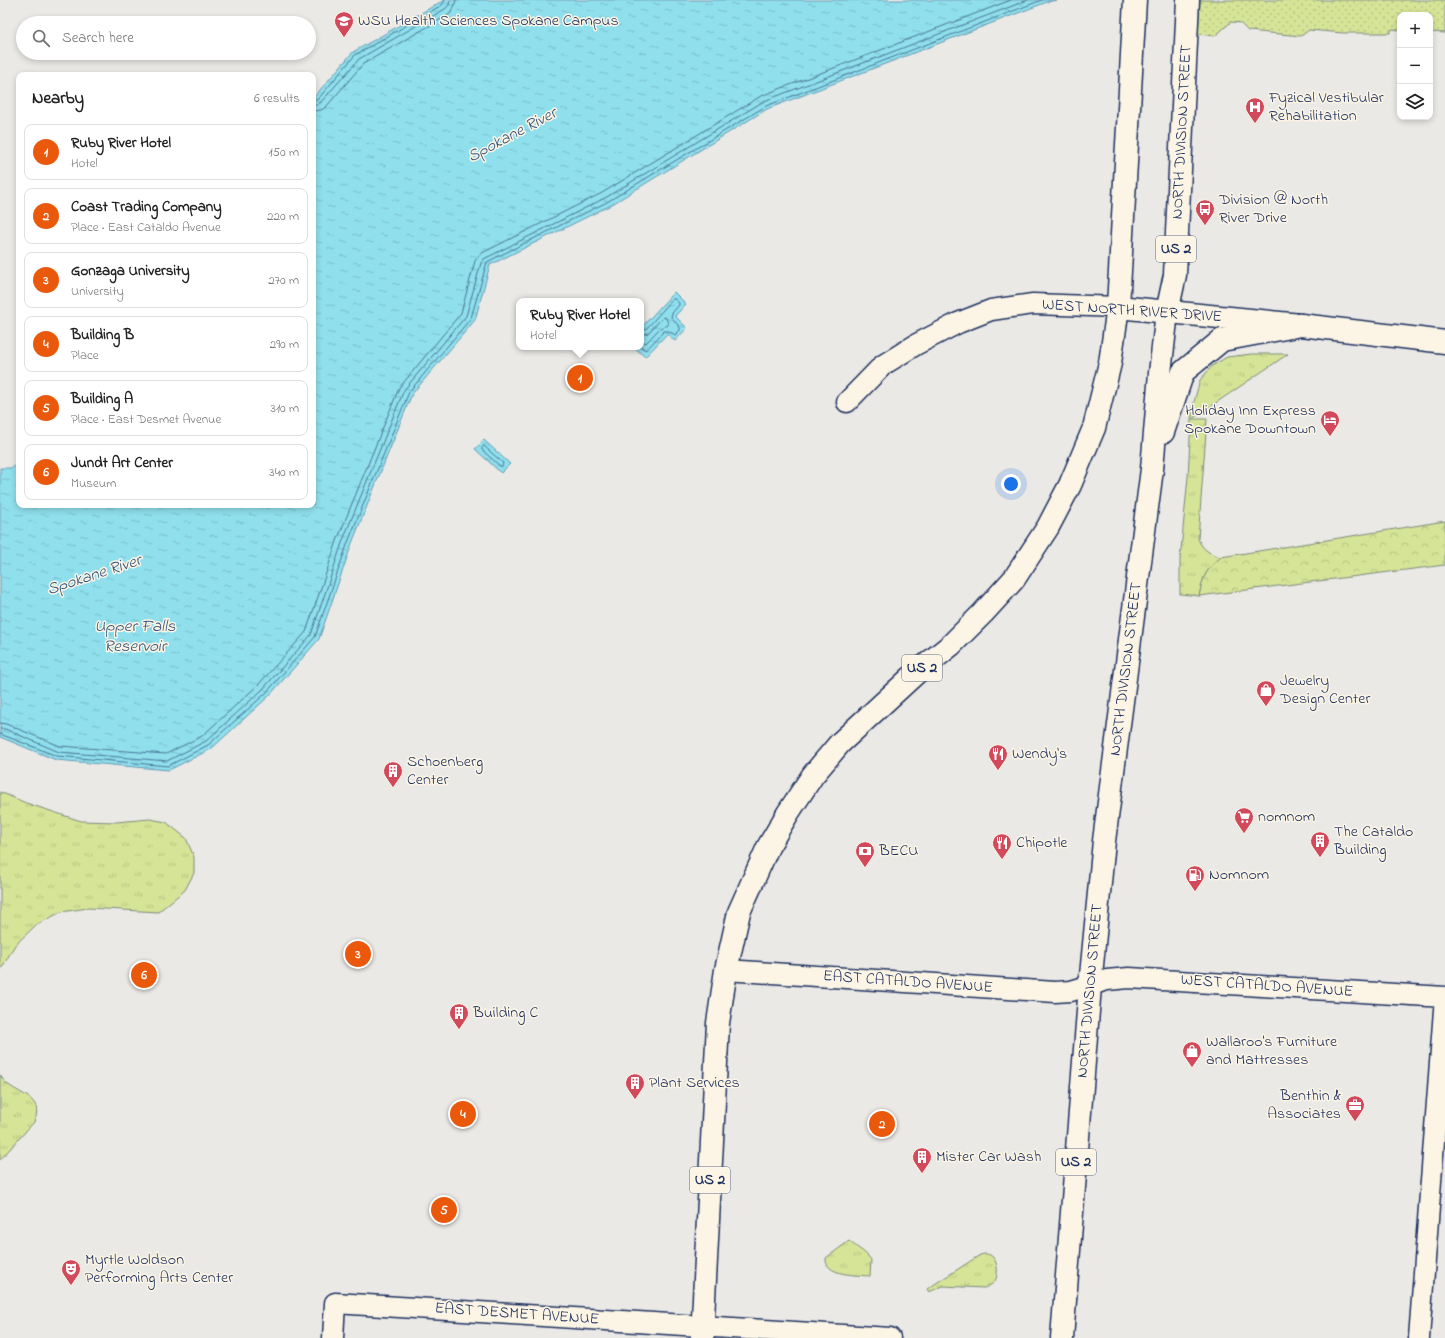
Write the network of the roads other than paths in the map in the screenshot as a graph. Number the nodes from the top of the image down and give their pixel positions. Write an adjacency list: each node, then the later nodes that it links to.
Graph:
1 (1135, 0): 3 (main road, US 2)
2 (1188, 0): 4 (main road, NORTH DIVISION STREET / US 2)
3 (1118, 308): 4 (main road, WEST NORTH RIVER DRIVE); 7 (street, WEST NORTH RIVER DRIVE); 9 (main road, US 2)
4 (1167, 312): 5 (main road, WEST NORTH RIVER DRIVE); 8 (main road, NORTH DIVISION STREET / US 2)
5 (1301, 325): 6 (main road, WEST NORTH RIVER DRIVE); 8 (main road)
6 (1445, 342)
7 (847, 402)
8 (1152, 470): 10 (main road, NORTH DIVISION STREET / US 2)
9 (726, 970): 10 (street, EAST CATALDO AVENUE); 12 (main road, US 2)
10 (1090, 986): 11 (street, WEST CATALDO AVENUE); 15 (main road, NORTH DIVISION STREET / US 2)
11 (1445, 997): 16 (street)
12 (703, 1332): 13 (street, EAST DESMET AVENUE); 14 (street, EAST DESMET AVENUE)
13 (333, 1338)
14 (890, 1338)
15 (1062, 1338)
16 (1419, 1338)

